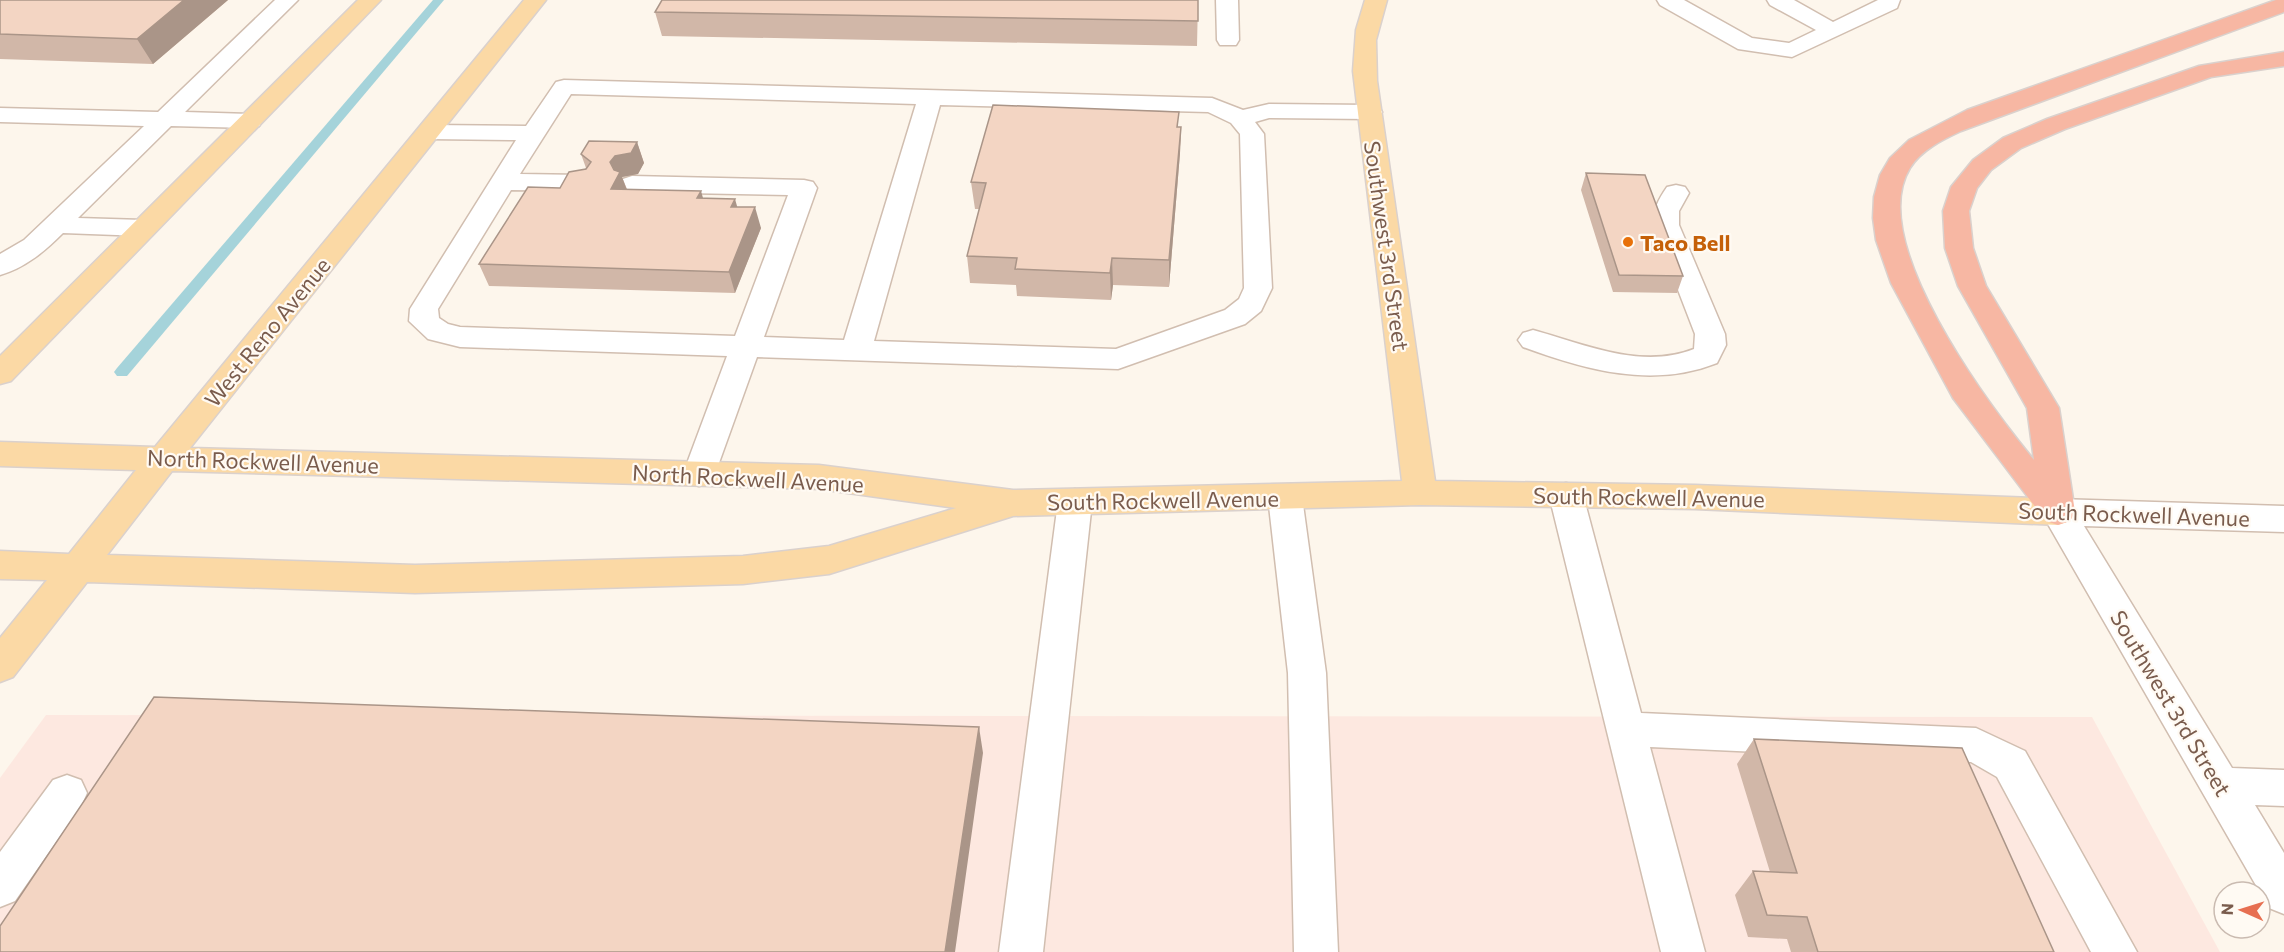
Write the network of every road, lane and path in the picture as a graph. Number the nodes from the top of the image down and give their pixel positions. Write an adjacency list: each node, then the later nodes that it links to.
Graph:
1 (287, 0): 17 (street)
2 (370, 0): 18 (main road)
3 (535, 0): 19 (main road, West Reno Avenue)
4 (1227, 0): 11 (street)
5 (1376, 0): 14 (main road, Southwest 3rd Street)
6 (1668, 0): 10 (street)
7 (1778, 0): 10 (street)
8 (1888, 0): 10 (street)
9 (2284, 5): 40 (highway)
10 (1832, 30)
11 (1228, 40)
12 (2284, 59): 40 (highway)
13 (930, 96): 16 (street); 20 (street); 30 (street)
14 (1370, 112): 16 (street); 35 (main road, Southwest 3rd Street)
15 (0, 115): 17 (street)
16 (1240, 118): 30 (street)
17 (165, 119): 18 (street); 25 (street)
18 (250, 121): 26 (main road)
19 (429, 132): 20 (street); 33 (main road, West Reno Avenue)
20 (533, 133): 21 (street)
21 (502, 182): 22 (street); 29 (street)
22 (583, 183)
23 (632, 184): 29 (street)
24 (1676, 193): 28 (street)
25 (56, 225): 26 (street); 27 (street)
26 (143, 228): 31 (main road)
27 (0, 266)
28 (1533, 340)
29 (745, 347): 30 (street); 34 (street)
30 (856, 350)
31 (0, 374)
32 (0, 454): 33 (main road, North Rockwell Avenue)
33 (164, 458): 34 (main road, North Rockwell Avenue); 43 (main road, West Reno Avenue)
34 (699, 474): 38 (main road, North Rockwell Avenue)
35 (1420, 493): 36 (main road, South Rockwell Avenue); 37 (main road, South Rockwell Avenue)
36 (1566, 495): 40 (main road, South Rockwell Avenue); 45 (street)
37 (1285, 497): 39 (main road, South Rockwell Avenue); 52 (street)
38 (1013, 502): 39 (main road, South Rockwell Avenue); 43 (main road)
39 (1075, 502): 51 (street)
40 (2058, 512): 41 (street, South Rockwell Avenue); 46 (street, Southwest 3rd Street)
41 (2284, 519)
42 (0, 565): 43 (main road)
43 (77, 568): 44 (main road, West Reno Avenue)
44 (0, 666)
45 (1626, 729): 53 (street); 54 (street)
46 (2221, 786): 47 (street); 50 (street, Southwest 3rd Street)
47 (2284, 788)
48 (67, 792): 49 (street)
49 (0, 887)
50 (2284, 893)
51 (1021, 952)
52 (1317, 952)
53 (1683, 952)
54 (2115, 952)

